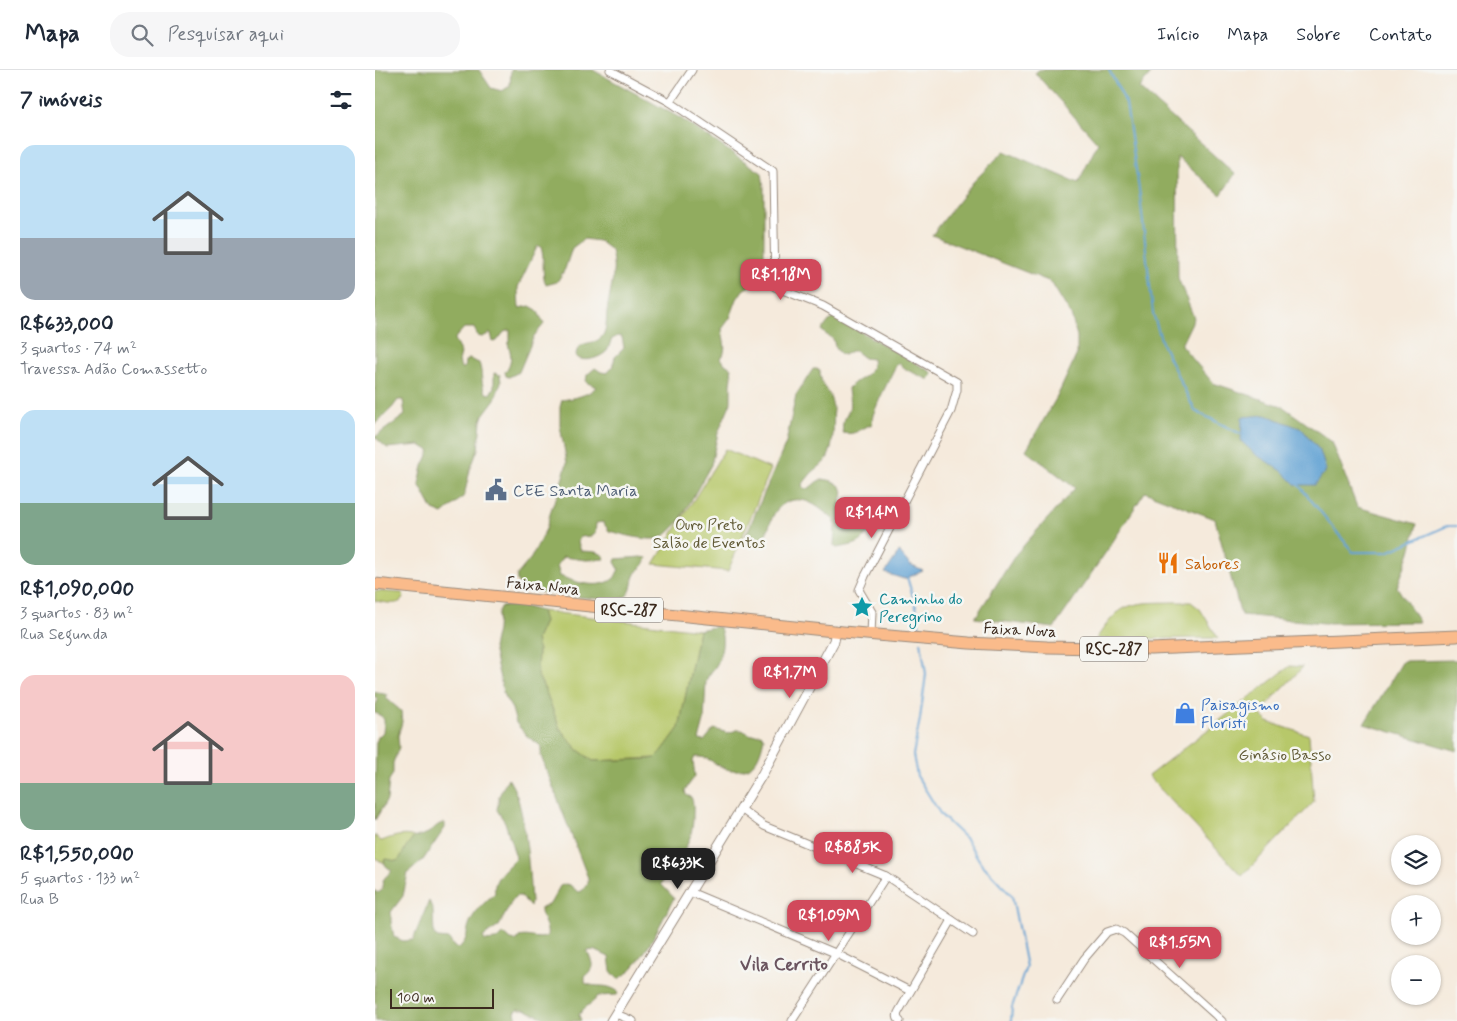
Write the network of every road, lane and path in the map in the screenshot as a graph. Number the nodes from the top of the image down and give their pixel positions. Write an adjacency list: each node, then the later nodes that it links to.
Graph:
1 (610, 70): 3 (street)
2 (692, 70): 3 (street)
3 (670, 102): 6 (street)
4 (375, 584): 5 (highway, Faixa Nova / RSC-287)
5 (836, 631): 6 (highway, Faixa Nova / RSC-287); 8 (street)
6 (871, 634): 7 (highway, Faixa Nova / RSC-287)
7 (1457, 636)
8 (741, 809): 9 (street); 10 (street)
9 (886, 876): 11 (street); 13 (street)
10 (690, 892): 13 (street); 16 (street)
11 (952, 920): 12 (street); 14 (street)
12 (973, 934)
13 (835, 953): 14 (street); 19 (street)
14 (910, 991): 17 (street)
15 (1057, 1000): 20 (street)
16 (613, 1018): 18 (street)
17 (899, 1020)
18 (633, 1021)
19 (792, 1021)
20 (1222, 1021)

